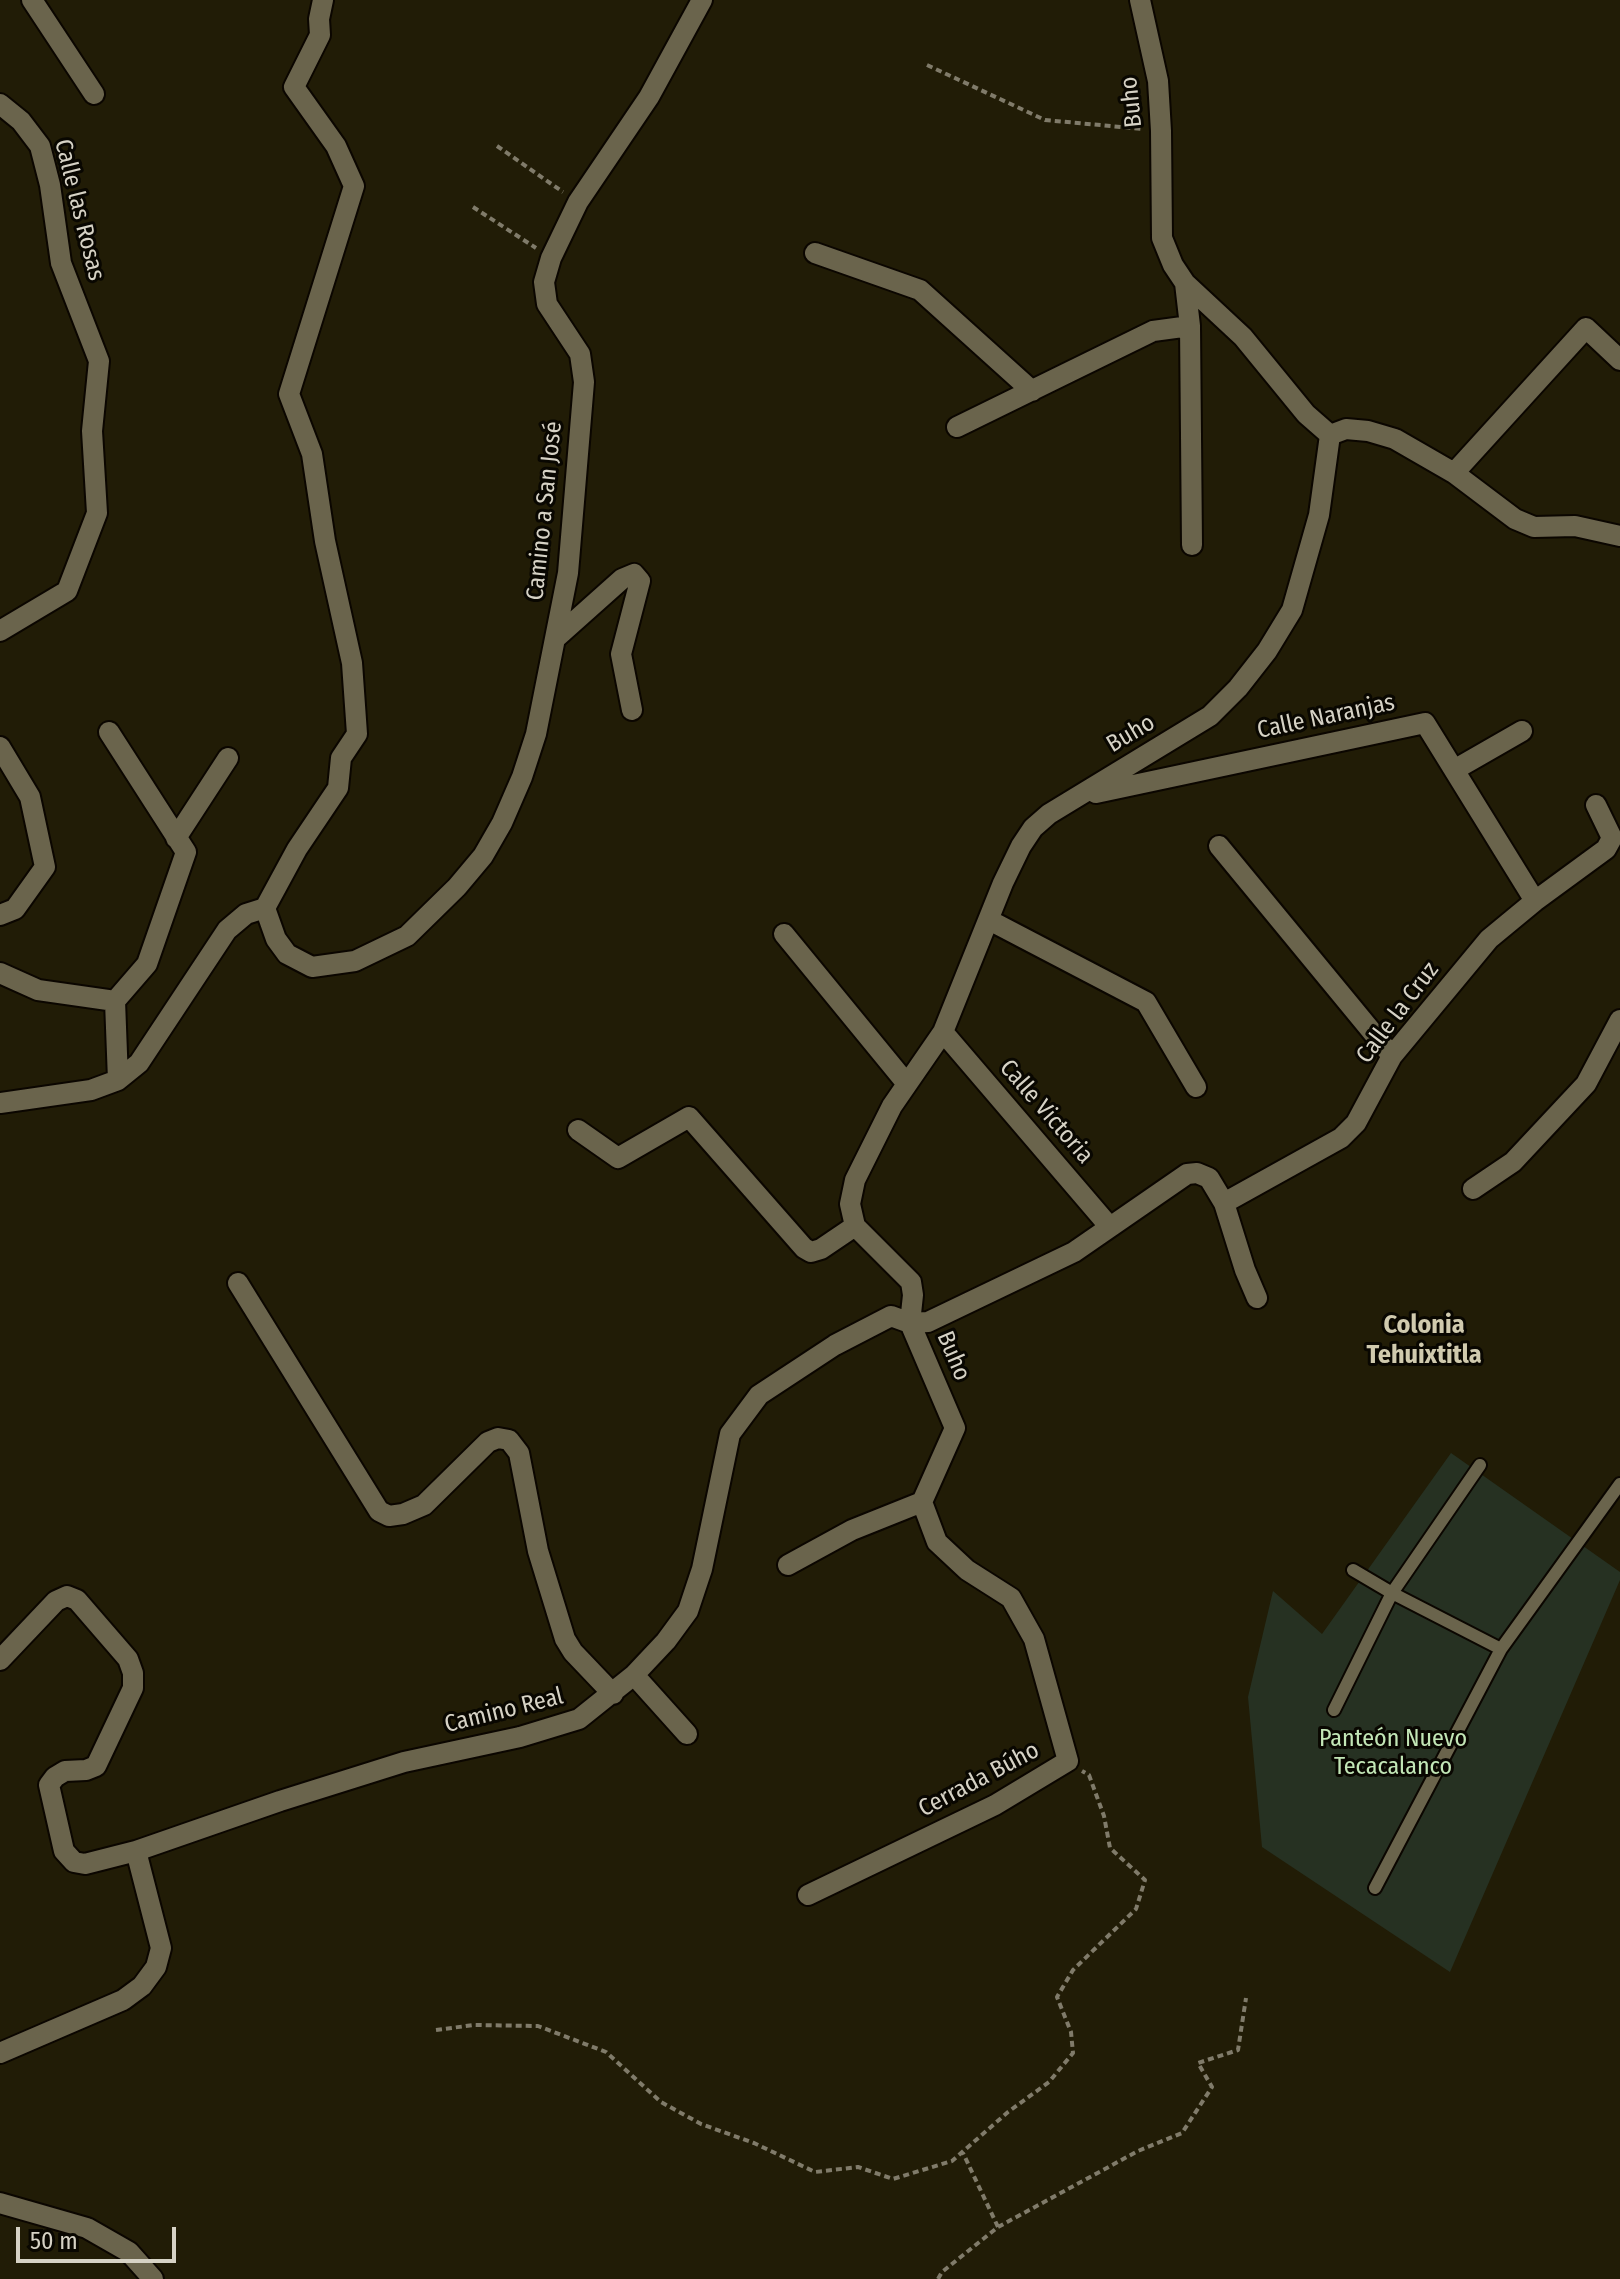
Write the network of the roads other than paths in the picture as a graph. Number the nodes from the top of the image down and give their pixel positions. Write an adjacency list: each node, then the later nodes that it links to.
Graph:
1 (32, 0): 5 (street)
2 (323, 0): 30 (street)
3 (702, 0): 18 (street, Camino a San José)
4 (1140, 0): 8 (street, Buho)
5 (94, 94)
6 (0, 104): 17 (street, Calle las Rosas)
7 (815, 253): 11 (street)
8 (1185, 283): 9 (street); 13 (street, Buho)
9 (1190, 326): 11 (street); 16 (street)
10 (1620, 360): 14 (street)
11 (1032, 391): 12 (street)
12 (957, 427)
13 (1330, 435): 14 (street); 25 (street, Buho)
14 (1454, 473): 15 (street)
15 (1620, 536)
16 (1192, 545)
17 (0, 631)
18 (557, 637): 19 (street); 30 (street, Camino a San José)
19 (632, 710)
20 (1522, 731): 24 (street)
21 (109, 732): 27 (street)
22 (0, 747): 31 (street)
23 (228, 758): 27 (street)
24 (1454, 770): 25 (street, Calle Naranjas); 29 (street, Calle Naranjas)
25 (1080, 796): 32 (street, Buho)
26 (1596, 805): 29 (street, Calle la Cruz)
27 (176, 838): 35 (street)
28 (1219, 846): 38 (street)
29 (1535, 901): 38 (street, Calle la Cruz)
30 (265, 908): 39 (street)
31 (0, 915)
32 (989, 920): 37 (street, Buho); 41 (street)
33 (784, 934): 40 (street)
34 (0, 973): 35 (street)
35 (115, 1001): 39 (street)
36 (1620, 1020): 44 (street)
37 (943, 1032): 40 (street, Buho); 47 (street, Calle Victoria)
38 (1392, 1056): 45 (street, Calle la Cruz)
39 (118, 1080): 42 (street)
40 (907, 1084): 46 (street, Buho)
41 (1196, 1087)
42 (0, 1103)
43 (578, 1130): 46 (street)
44 (1473, 1189)
45 (1224, 1203): 47 (street); 49 (street)
46 (855, 1226): 50 (street, Buho)
47 (1109, 1226): 50 (street)
48 (238, 1283): 60 (street)
49 (1257, 1298)
50 (910, 1323): 53 (street, Buho); 59 (street, Camino Real)
51 (1480, 1465): 56 (lane)
52 (1620, 1484): 57 (lane)
53 (922, 1502): 54 (street); 65 (street, Cerrada Búho)
54 (788, 1565)
55 (1353, 1570): 56 (lane)
56 (1392, 1593): 57 (lane); 61 (lane)
57 (1501, 1649): 64 (lane)
58 (0, 1660): 63 (street, Camino Real)
59 (634, 1675): 60 (street, Camino Real); 62 (street)
60 (613, 1694): 63 (street, Camino Real)
61 (1334, 1710)
62 (687, 1734)
63 (136, 1851): 66 (street)
64 (1375, 1888)
65 (808, 1895)
66 (0, 2053)
67 (0, 2203): 68 (street)
68 (153, 2279)

